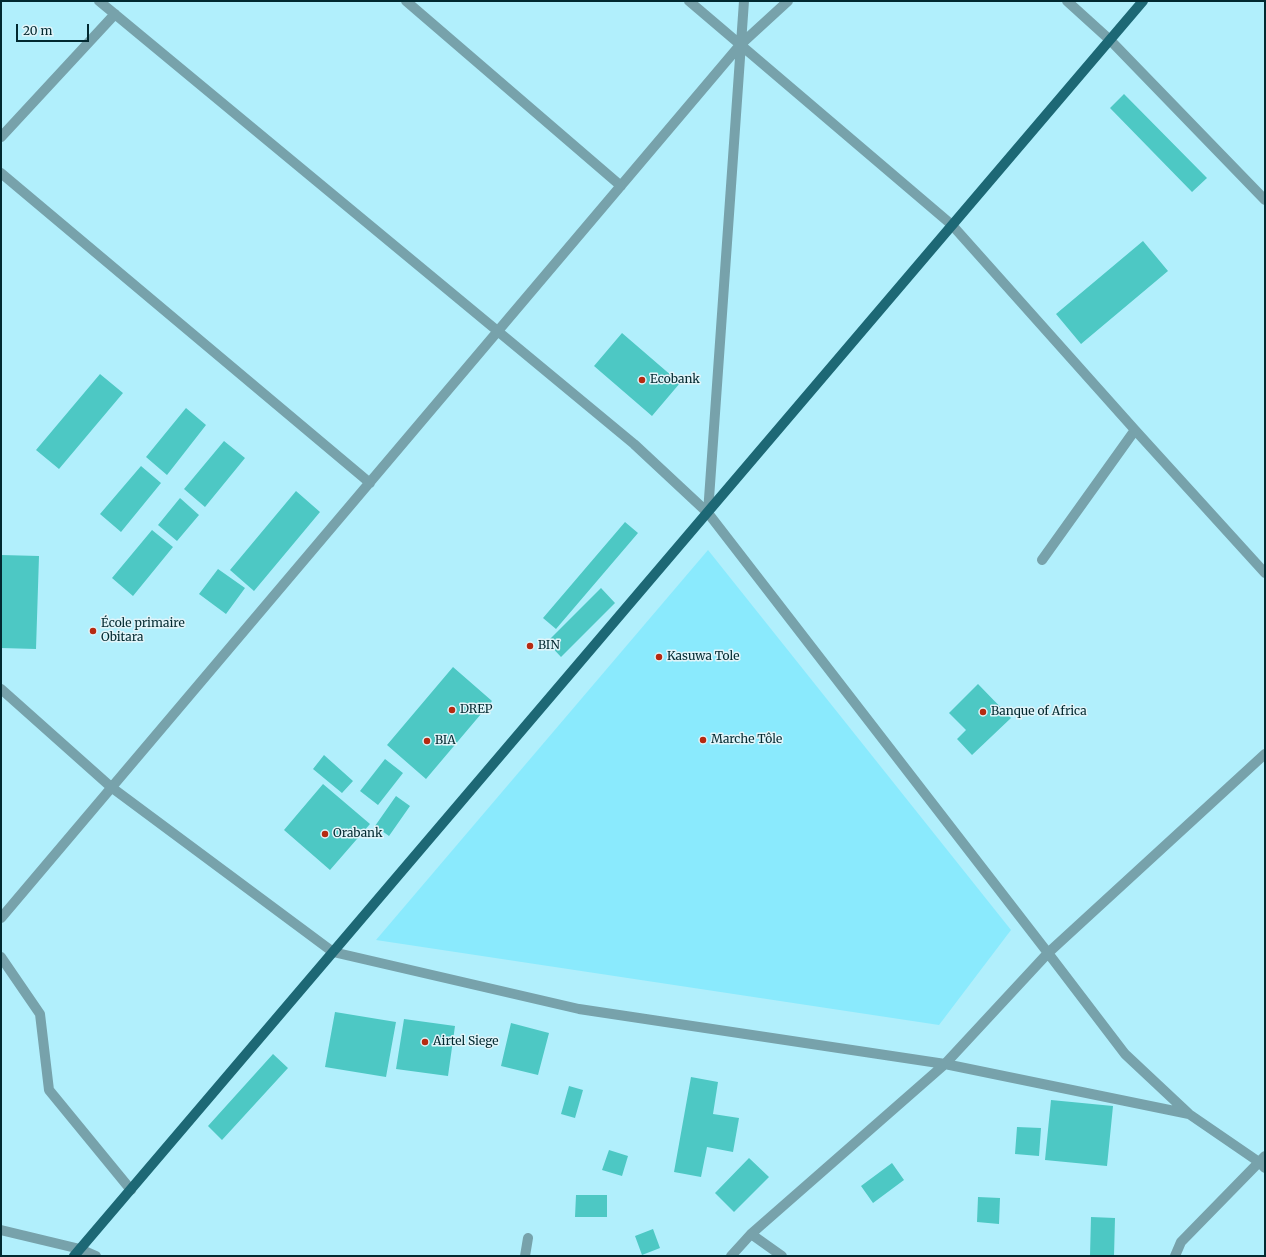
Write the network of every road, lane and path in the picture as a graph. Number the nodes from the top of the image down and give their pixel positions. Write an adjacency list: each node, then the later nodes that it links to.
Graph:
1 (99, 1): 8 (street)
2 (406, 1): 13 (street)
3 (689, 1): 10 (street)
4 (744, 1): 10 (street)
5 (788, 1): 10 (street)
6 (1066, 1): 9 (street)
7 (1143, 1): 9 (main road)
8 (115, 14): 11 (street); 16 (street)
9 (1110, 40): 14 (street); 15 (main road)
10 (740, 45): 13 (street); 15 (street); 19 (street)
11 (1, 137)
12 (1, 173): 18 (street)
13 (621, 186): 16 (street)
14 (1265, 200)
15 (952, 225): 17 (street); 19 (main road)
16 (498, 331): 18 (street); 19 (street)
17 (1135, 430): 20 (street); 21 (street)
18 (370, 483): 24 (street)
19 (708, 513): 26 (main road); 27 (street)
20 (1042, 560)
21 (1265, 573)
22 (1, 689): 24 (street)
23 (1265, 754): 27 (street)
24 (111, 787): 25 (street); 26 (street)
25 (1, 918)
26 (333, 952): 29 (street); 32 (main road)
27 (1048, 953): 29 (street); 30 (street)
28 (1, 957): 32 (street)
29 (945, 1064): 30 (street); 34 (street)
30 (1189, 1114): 31 (street)
31 (1263, 1162): 41 (street)
32 (131, 1190): 36 (main road)
33 (1, 1230): 36 (street)
34 (751, 1234): 39 (street); 40 (street)
35 (528, 1238): 38 (street)
36 (77, 1252): 37 (street)
37 (96, 1256)
38 (525, 1256)
39 (732, 1256)
40 (782, 1256)
41 (1174, 1256)

